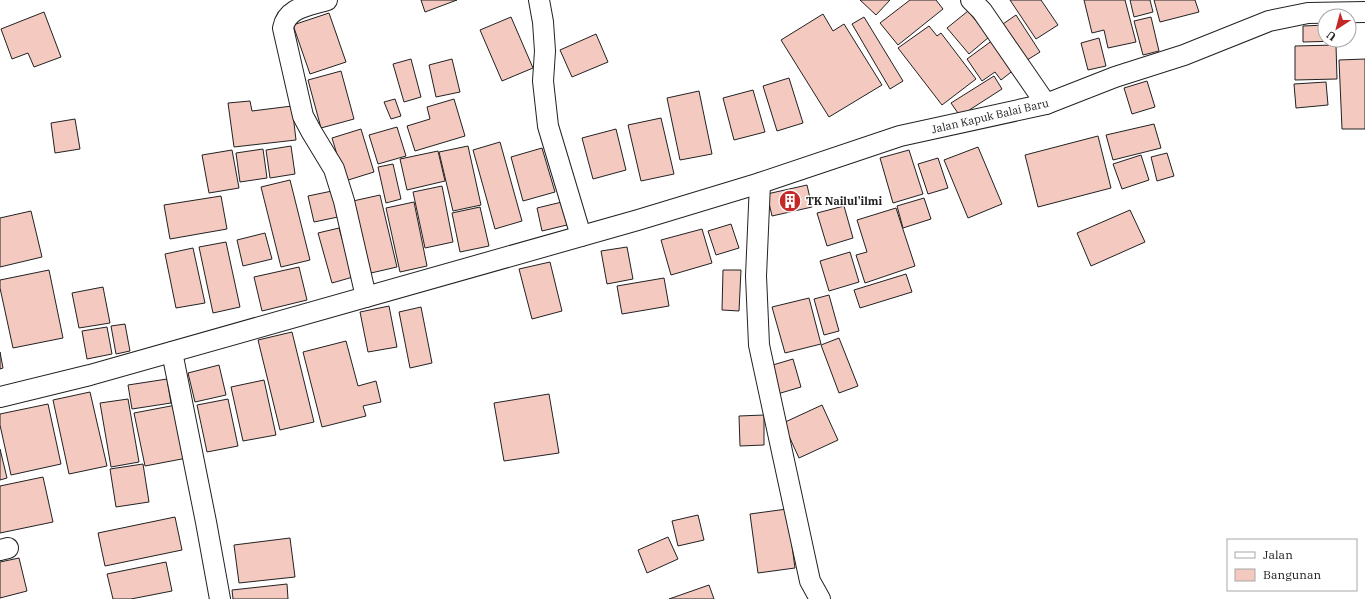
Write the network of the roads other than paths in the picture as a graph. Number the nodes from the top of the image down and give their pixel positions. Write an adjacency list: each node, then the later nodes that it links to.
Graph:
1 (327, 0): 8 (street)
2 (539, 0): 7 (street)
3 (971, 0): 5 (street)
4 (1365, 12): 5 (street, Jalan Kapuk Balai Baru)
5 (1046, 104): 6 (street, Jalan Kapuk Balai Baru)
6 (760, 183): 7 (street, Jalan Kapuk Balai Baru); 12 (street)
7 (581, 236): 8 (street, Jalan Kapuk Balai Baru)
8 (366, 297): 9 (street, Jalan Kapuk Balai Baru)
9 (172, 352): 10 (street, Jalan Kapuk Balai Baru); 11 (street)
10 (0, 397)
11 (220, 599)
12 (820, 599)

